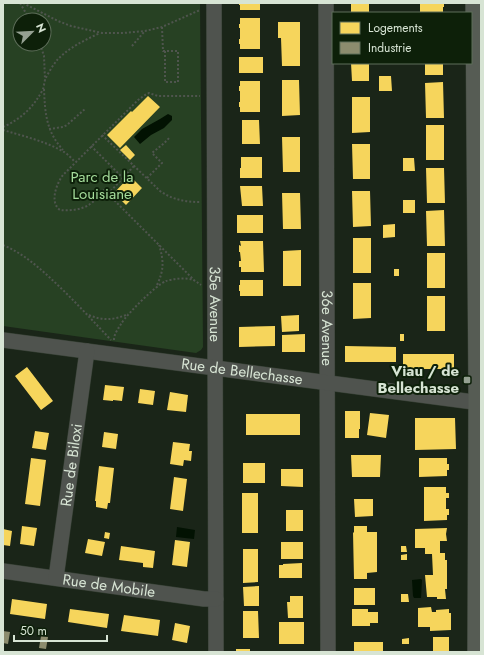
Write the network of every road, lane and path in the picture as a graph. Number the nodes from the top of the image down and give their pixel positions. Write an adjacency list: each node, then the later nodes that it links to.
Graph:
1 (20, 3): 6 (path)
2 (23, 3): 9 (path)
3 (326, 3): 39 (street, 36e Avenue)
4 (475, 3): 40 (main road)
5 (208, 6): 7 (path); 38 (street, 35e Avenue)
6 (25, 12)
7 (162, 27): 8 (path); 11 (path)
8 (144, 31): 9 (path); 10 (path)
9 (102, 33): 13 (path)
10 (132, 46)
11 (165, 51): 11 (path)
12 (43, 52): 13 (path)
13 (45, 81): 14 (path)
14 (44, 88): 17 (path); 18 (path)
15 (203, 96): 19 (path)
16 (85, 109): 18 (path)
17 (3, 129): 22 (path)
18 (49, 129): 22 (path)
19 (102, 135): 21 (path); 24 (path)
20 (169, 138): 26 (path)
21 (91, 146): 23 (path); 25 (path)
22 (64, 152): 23 (path)
23 (75, 162): 27 (path)
24 (134, 166): 25 (path); 26 (path)
25 (123, 178): 27 (path)
26 (146, 178): 28 (path)
27 (108, 194): 29 (path)
28 (204, 202)
29 (158, 244): 31 (path); 32 (path)
30 (3, 245): 35 (path)
31 (195, 281): 32 (path); 33 (path)
32 (157, 286): 34 (path)
33 (204, 288)
34 (130, 313): 35 (path); 35 (path)
35 (88, 315)
36 (3, 340): 37 (street, Rue de Bellechasse)
37 (88, 351): 38 (street, Rue de Bellechasse); 42 (street, Rue de Biloxi)
38 (215, 368): 39 (street, Rue de Bellechasse); 43 (street, 35e Avenue)
39 (327, 383): 40 (street, Rue de Bellechasse); 45 (street, 36e Avenue)
40 (479, 403): 46 (main road)
41 (3, 571): 42 (street, Rue de Mobile)
42 (56, 578): 43 (street, Rue de Mobile)
43 (216, 599): 44 (street, 35e Avenue)
44 (216, 652)
45 (328, 652)
46 (478, 652)

